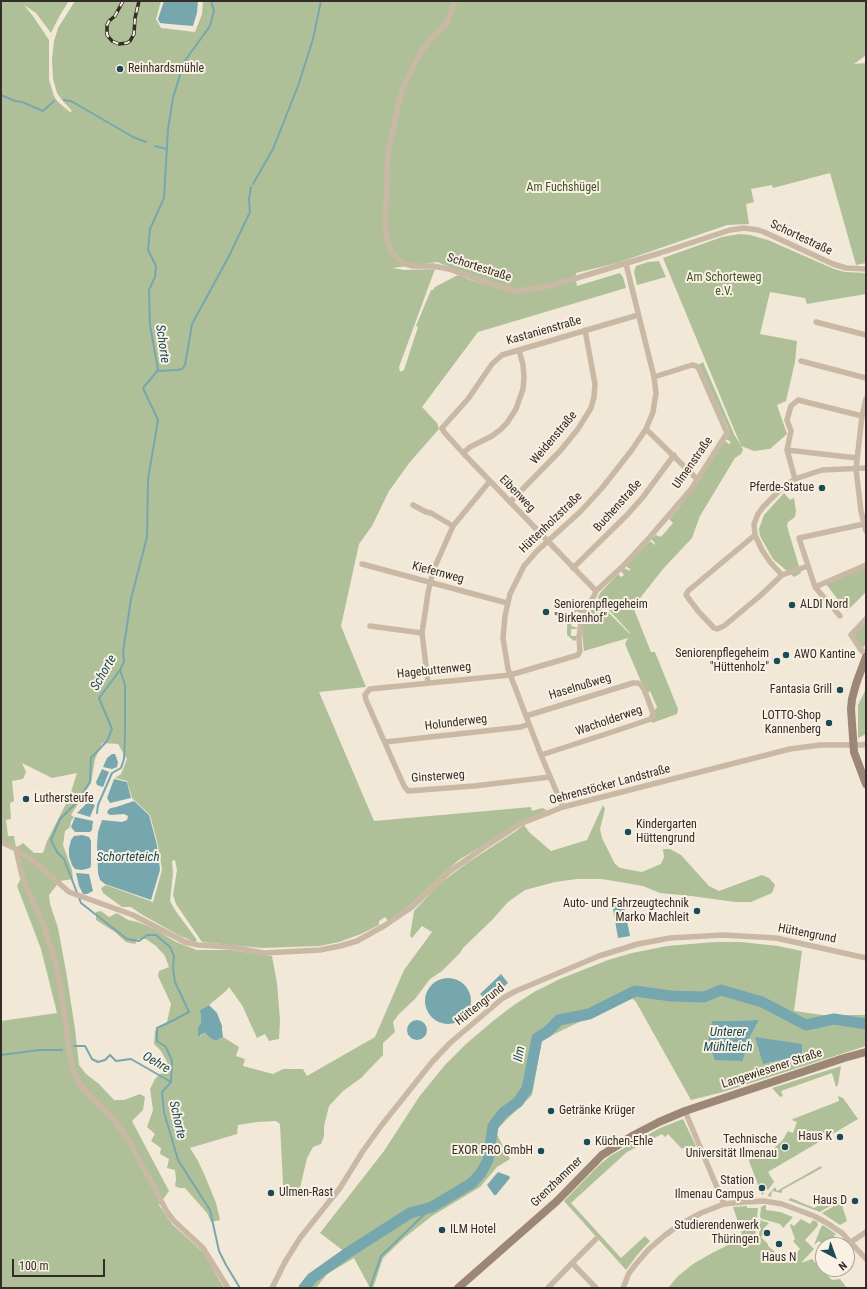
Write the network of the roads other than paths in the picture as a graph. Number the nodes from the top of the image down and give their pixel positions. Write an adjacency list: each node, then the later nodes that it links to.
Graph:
1 (455, 1): 2 (street, Schortestraße)
2 (626, 264): 3 (street, Schortestraße); 4 (street, Hüttenholzstraße)
3 (866, 269)
4 (638, 315): 6 (street, Kastanienstraße); 10 (street, Hüttenholzstraße)
5 (816, 322): 7 (street)
6 (585, 330): 8 (street, Kastanienstraße); 27 (street, Weidenstraße)
7 (866, 335)
8 (519, 350): 14 (street, Kastanienstraße); 19 (street)
9 (801, 361): 11 (street)
10 (654, 377): 15 (street, Hüttenholzstraße); 24 (street, Ulmenstraße)
11 (866, 378)
12 (866, 399): 13 (street)
13 (862, 416): 17 (street); 18 (street)
14 (442, 428): 19 (street, Eibenweg)
15 (646, 428): 20 (street); 33 (street, Hüttenholzstraße)
16 (866, 437): 17 (street)
17 (859, 438): 21 (street)
18 (787, 450): 21 (street); 25 (street)
19 (463, 453): 26 (street, Eibenweg)
20 (674, 455): 24 (street); 37 (street, Buchenstraße)
21 (857, 458): 22 (street)
22 (856, 468): 23 (street); 25 (street); 29 (street)
23 (866, 468)
24 (697, 479): 41 (street, Ulmenstraße)
25 (795, 479): 32 (street)
26 (490, 481): 27 (street, Eibenweg); 30 (street)
27 (510, 502): 33 (street, Eibenweg)
28 (413, 505): 30 (street)
29 (864, 524): 31 (street); 36 (street)
30 (453, 526): 39 (street)
31 (866, 531)
32 (755, 535): 38 (street); 38 (street)
33 (548, 541): 37 (street, Eibenweg); 42 (street, Hüttenholzstraße)
34 (362, 564): 39 (street, Kiefernweg)
35 (866, 565): 40 (street)
36 (808, 566): 38 (street); 40 (street)
37 (573, 568): 41 (street, Eibenweg)
38 (782, 575)
39 (430, 582): 42 (street, Kiefernweg); 46 (street)
40 (815, 587): 43 (street)
41 (596, 591): 49 (street, Ulmenstraße)
42 (507, 603): 49 (street, Hüttenholzstraße)
43 (840, 616)
44 (866, 619): 47 (street)
45 (370, 626): 46 (street)
46 (422, 633): 50 (street)
47 (866, 654)
48 (866, 657): 56 (main road)
49 (510, 675): 50 (street, Hagebuttenweg); 53 (street, Hüttenholzstraße)
50 (428, 683): 52 (street, Hagebuttenweg)
51 (641, 685): 53 (street, Haselnußweg); 58 (street, Wacholderweg)
52 (365, 697): 55 (street, Ginsterweg)
53 (526, 716): 54 (street, Hüttenholzstraße)
54 (529, 724): 55 (street, Holunderweg); 58 (street, Hüttenholzstraße)
55 (385, 742): 59 (street, Ginsterweg)
56 (853, 744): 57 (street, Oehrenstöcker Landstraße); 60 (main road); 61 (street, Oehrenstöcker Landstraße)
57 (866, 744)
58 (541, 755): 59 (street, Hüttenholzstraße)
59 (550, 777): 61 (street, Hüttenholzstraße)
60 (866, 784)
61 (563, 807): 63 (street, Oehrenstöcker Landstraße)
62 (1, 842): 63 (street, Oehrenstöcker Landstraße)
63 (16, 849): 75 (street)
64 (866, 958): 76 (street, Hüttengrund)
65 (866, 1052): 66 (main road, Langewiesener Straße)
66 (685, 1111): 67 (street); 77 (main road, Grenzhammer)
67 (724, 1204): 69 (street); 80 (street)
68 (866, 1232): 71 (street)
69 (846, 1237)
70 (596, 1238): 74 (street)
71 (855, 1239)
72 (855, 1247): 73 (street)
73 (866, 1259)
74 (572, 1263): 78 (street); 79 (street)
75 (228, 1288)
76 (272, 1288)
77 (458, 1288)
78 (548, 1288)
79 (596, 1288)
80 (623, 1288)

